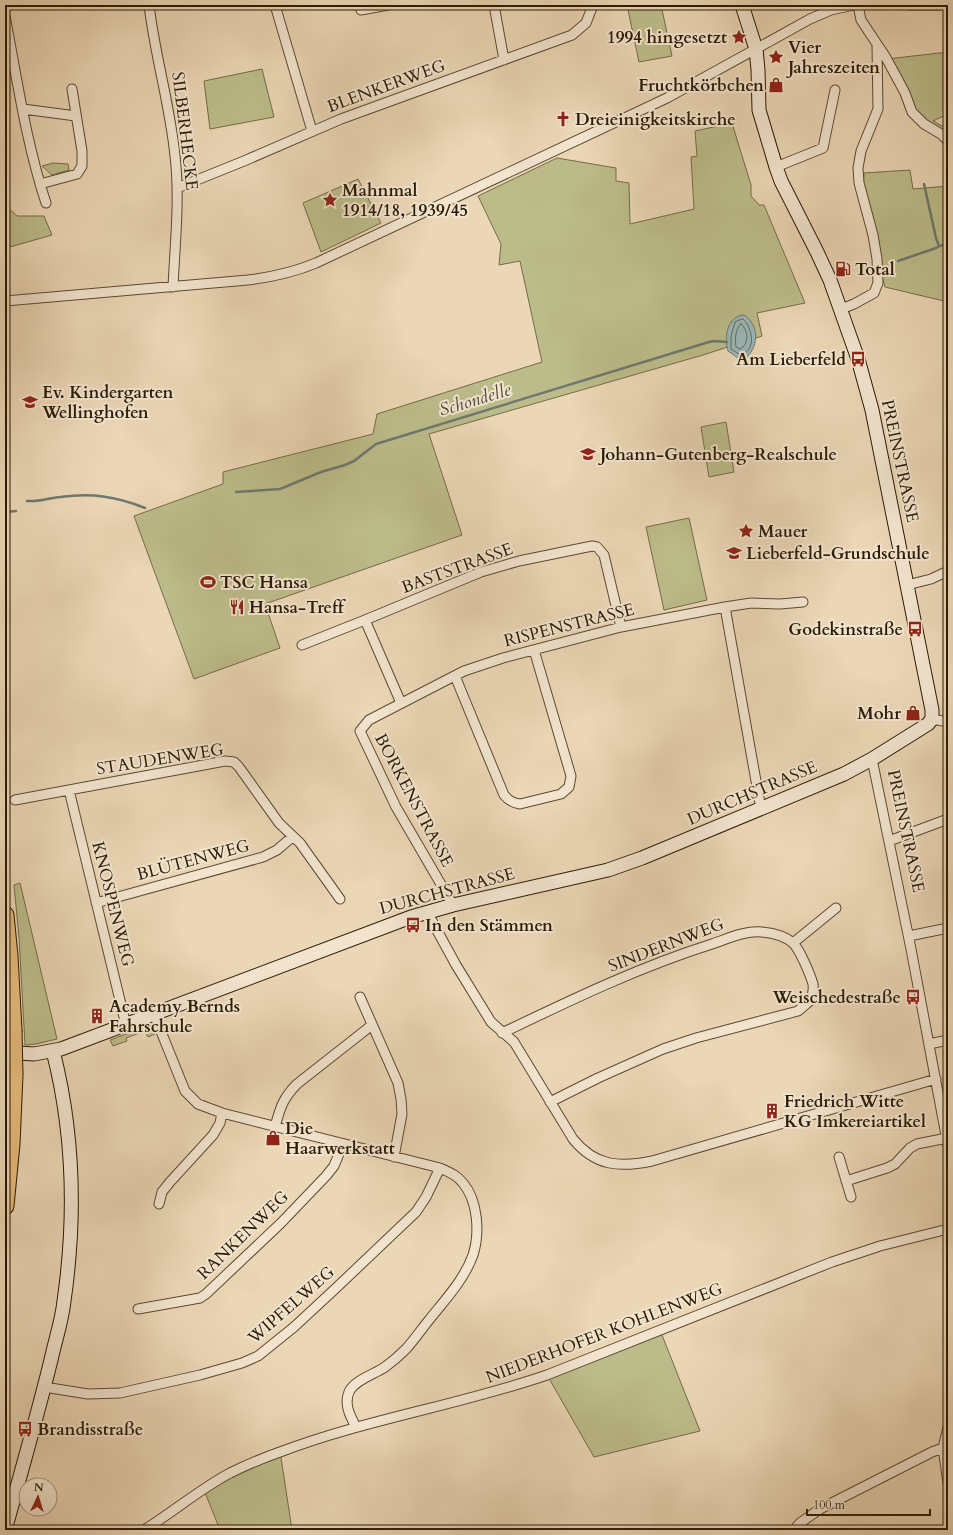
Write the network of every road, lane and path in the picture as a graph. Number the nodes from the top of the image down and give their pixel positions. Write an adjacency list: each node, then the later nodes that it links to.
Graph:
1 (149, 5): 24 (street, SILBERHECKE)
2 (275, 5): 20 (street)
3 (388, 5): 11 (street)
4 (494, 5): 15 (street)
5 (593, 5): 15 (street, BLENKERWEG)
6 (742, 5): 14 (street, PREINSTRASSE)
7 (854, 5): 14 (street)
8 (858, 5): 13 (street)
9 (910, 5): 10 (street)
10 (939, 5)
11 (361, 10)
12 (5, 16): 18 (street)
13 (877, 46): 21 (street); 28 (street)
14 (756, 50): 22 (street, PREINSTRASSE); 26 (street)
15 (504, 60): 20 (street, BLENKERWEG)
16 (72, 90): 19 (street)
17 (835, 90): 22 (street)
18 (23, 109): 19 (street); 23 (street)
19 (76, 116): 23 (street)
20 (312, 131): 24 (street, BLENKERWEG)
21 (948, 141)
22 (776, 167): 28 (street, PREINSTRASSE)
23 (40, 184): 25 (street)
24 (177, 188): 26 (street, SILBERHECKE)
25 (46, 203)
26 (173, 287): 27 (street)
27 (5, 301)
28 (841, 309): 30 (street, PREINSTRASSE)
29 (948, 571): 30 (street)
30 (907, 586): 39 (street, PREINSTRASSE)
31 (803, 602): 32 (street, RISPENSTRASSE)
32 (725, 607): 34 (street, RISPENSTRASSE); 45 (street)
33 (365, 620): 34 (street, BASTSTRASSE); 35 (street, BASTSTRASSE); 38 (street)
34 (621, 627): 36 (street, RISPENSTRASSE)
35 (302, 645)
36 (534, 650): 37 (street, RISPENSTRASSE); 37 (street)
37 (455, 676): 38 (street, RISPENSTRASSE)
38 (401, 702): 41 (street, RISPENSTRASSE)
39 (932, 719): 40 (street); 42 (street, PREINSTRASSE)
40 (948, 722)
41 (360, 731): 51 (street, BORKENSTRASSE)
42 (872, 759): 45 (street, DURCHSTRASSE); 48 (street, PREINSTRASSE)
43 (69, 790): 44 (street, STAUDENWEG); 47 (street, STAUDENWEG); 50 (street, KNOSPENWEG)
44 (15, 800)
45 (761, 809): 51 (street, DURCHSTRASSE)
46 (948, 819): 48 (street)
47 (292, 837): 49 (street, STAUDENWEG); 50 (street, BLÜTENWEG)
48 (889, 840): 56 (street, PREINSTRASSE)
49 (340, 899)
50 (96, 903): 60 (street, KNOSPENWEG)
51 (453, 905): 53 (street, DURCHSTRASSE)
52 (836, 908): 57 (street)
53 (427, 912): 59 (street, DURCHSTRASSE); 62 (street)
54 (5, 915): 79 (highway, bridge)
55 (948, 928): 56 (street)
56 (909, 936): 64 (street, PREINSTRASSE)
57 (793, 943): 62 (street, SINDERNWEG); 68 (street)
58 (360, 997): 61 (street)
59 (154, 1014): 60 (street, DURCHSTRASSE); 69 (street)
60 (126, 1025): 65 (street, DURCHSTRASSE)
61 (372, 1025): 70 (street); 73 (street)
62 (502, 1033): 68 (street)
63 (948, 1040): 64 (street)
64 (930, 1044): 67 (street, PREINSTRASSE)
65 (52, 1051): 66 (street, DURCHSTRASSE); 82 (street)
66 (5, 1052)
67 (936, 1079): 68 (street); 71 (street, PREINSTRASSE)
68 (550, 1102)
69 (222, 1113): 70 (street); 78 (street)
70 (275, 1127): 72 (street)
71 (947, 1142): 76 (street)
72 (343, 1144): 73 (street); 81 (street, RANKENWEG)
73 (394, 1157): 75 (street)
74 (839, 1157): 76 (street)
75 (440, 1168): 82 (street, WIPFELWEG); 83 (street)
76 (846, 1181): 77 (street)
77 (851, 1197)
78 (159, 1204)
79 (5, 1206)
80 (948, 1228): 83 (street, NIEDERHOFER KOHLENWEG)
81 (138, 1309)
82 (44, 1387): 87 (street)
83 (356, 1427): 88 (street, NIEDERHOFER KOHLENWEG)
84 (948, 1427): 85 (street)
85 (943, 1448): 86 (street); 89 (street)
86 (948, 1483)
87 (5, 1530)
88 (144, 1530)
89 (794, 1530)

